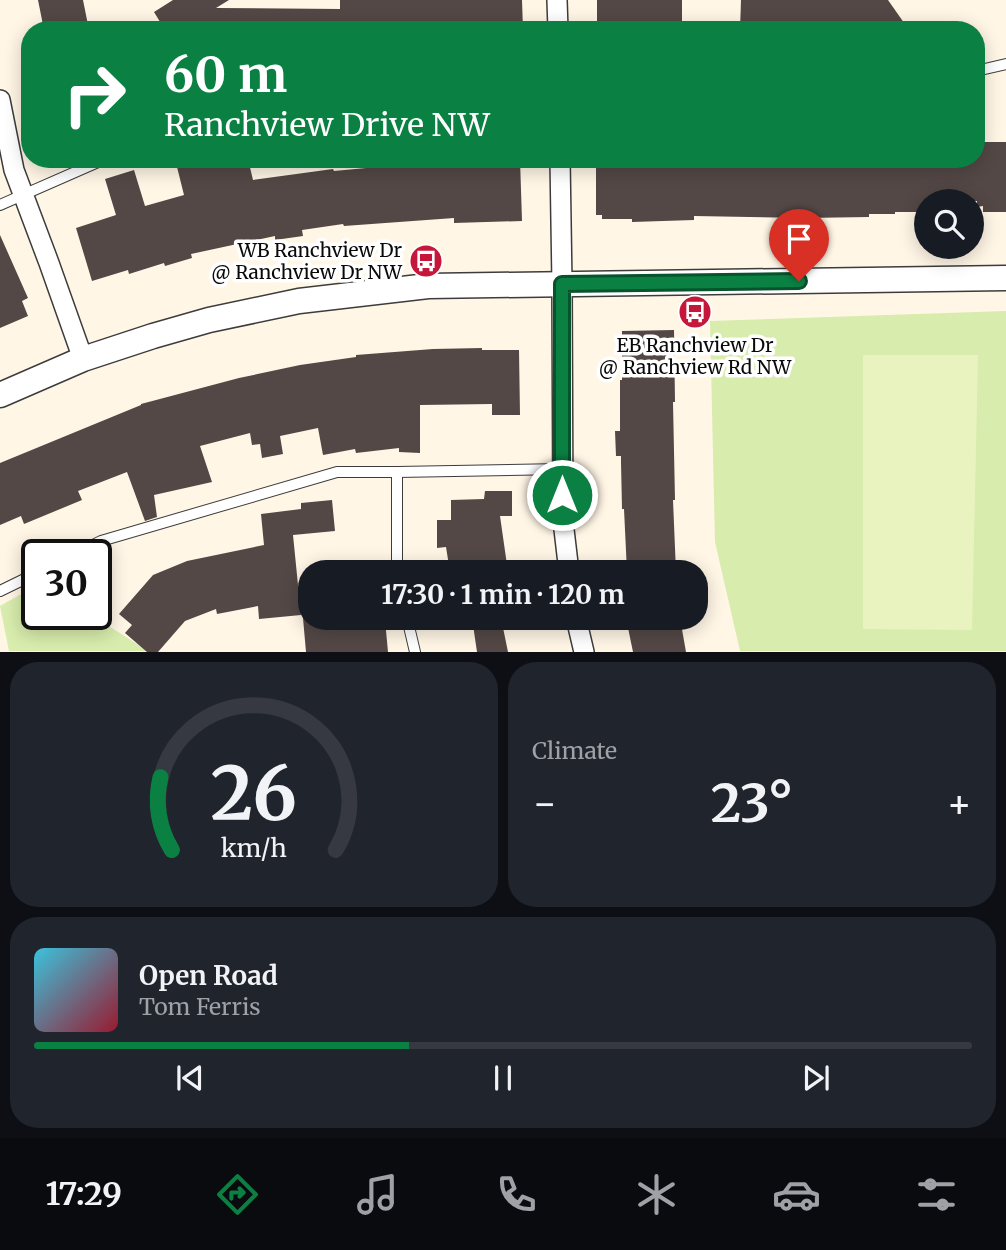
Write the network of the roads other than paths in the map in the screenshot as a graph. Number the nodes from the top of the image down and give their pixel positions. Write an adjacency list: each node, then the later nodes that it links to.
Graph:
1 (557, 0): 2 (street)
2 (558, 21)
3 (1006, 64): 4 (lane)
4 (985, 70)
5 (0, 100): 8 (street)
6 (85, 168): 8 (lane)
7 (560, 168): 11 (street)
8 (24, 195): 9 (lane); 12 (street)
9 (0, 205)
10 (1006, 278): 11 (street)
11 (562, 284): 12 (street); 14 (street)
12 (83, 359): 13 (street)
13 (0, 395)
14 (562, 469): 15 (lane); 18 (street)
15 (397, 472): 16 (lane); 17 (lane)
16 (107, 539)
17 (397, 560)
18 (568, 560)
19 (21, 581): 20 (lane)
20 (0, 591)
21 (410, 630): 23 (lane)
22 (579, 630): 24 (street)
23 (415, 652)
24 (584, 652)

